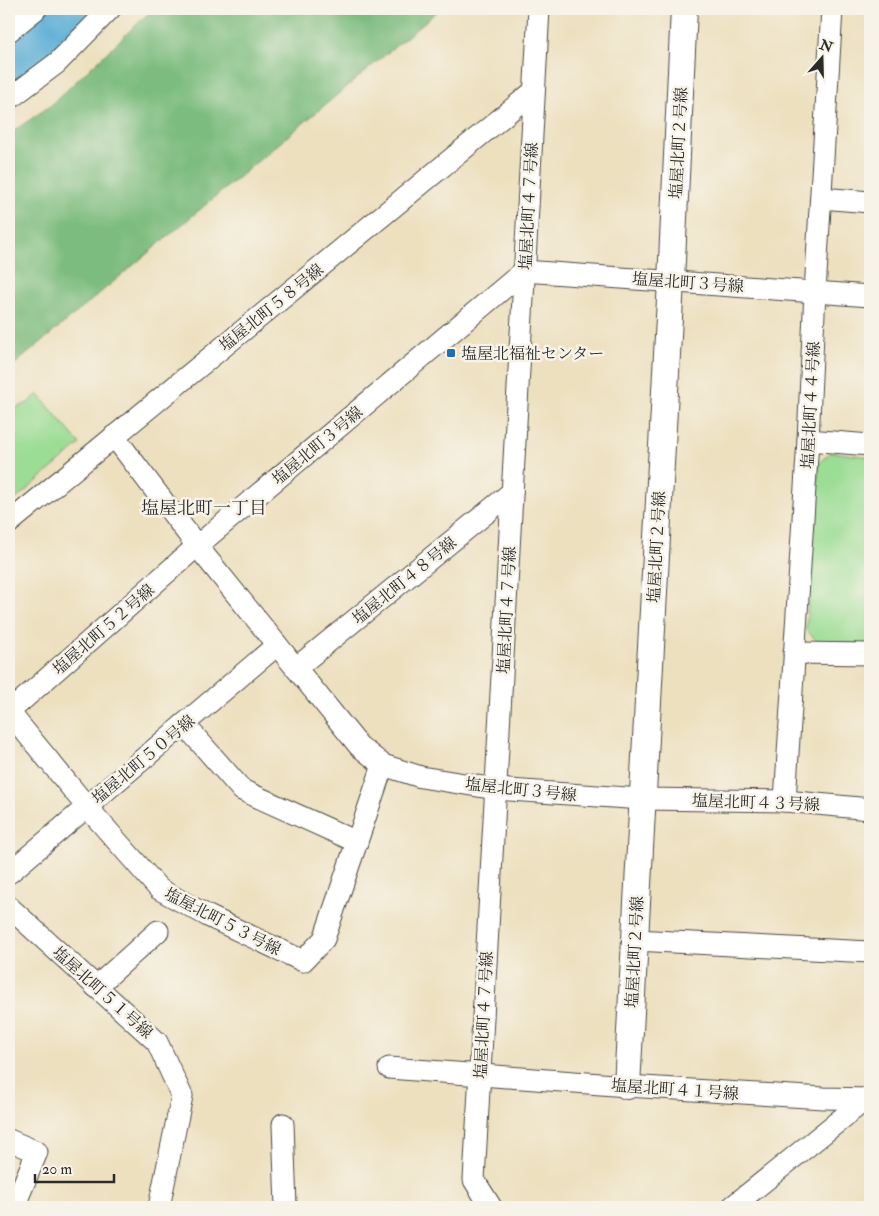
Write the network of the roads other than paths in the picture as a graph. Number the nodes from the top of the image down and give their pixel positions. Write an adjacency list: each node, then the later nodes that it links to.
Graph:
1 (36, 9): 6 (street)
2 (110, 9): 8 (street)
3 (539, 9): 7 (street, 塩屋北町４７号線)
4 (684, 9): 12 (street, 塩屋北町２号線)
5 (832, 9): 9 (street, 塩屋北町４４号線)
6 (9, 31)
7 (534, 91): 11 (street, 塩屋北町４７号線); 15 (street, 塩屋北町５８号線)
8 (9, 99)
9 (821, 198): 10 (street); 13 (street, 塩屋北町４４号線)
10 (870, 202)
11 (524, 271): 12 (street, 塩屋北町３号線); 18 (street, 塩屋北町４７号線); 20 (street, 塩屋北町３号線)
12 (671, 281): 13 (street, 塩屋北町３号線); 29 (street, 塩屋北町２号線)
13 (815, 292): 14 (street, 塩屋北町３号線); 16 (street, 塩屋北町４４号線)
14 (870, 296)
15 (114, 436): 19 (street, 塩屋北町５８号線); 20 (street)
16 (808, 440): 17 (street); 22 (street, 塩屋北町４４号線)
17 (870, 445)
18 (512, 492): 24 (street, 塩屋北町４８号線); 28 (street, 塩屋北町４７号線)
19 (9, 523)
20 (197, 546): 21 (street, 塩屋北町３号線); 25 (street, 塩屋北町５２号線)
21 (277, 645): 24 (street, 塩屋北町３号線); 26 (street, 塩屋北町５０号線)
22 (794, 653): 23 (street); 30 (street, 塩屋北町４４号線)
23 (870, 654)
24 (296, 668): 27 (street, 塩屋北町３号線)
25 (9, 712): 31 (street, 塩屋北町５３号線)
26 (184, 724): 31 (street, 塩屋北町５０号線); 33 (street)
27 (383, 765): 28 (street, 塩屋北町３号線); 33 (street, 塩屋北町５３号線)
28 (496, 790): 29 (street, 塩屋北町３号線); 41 (street, 塩屋北町４７号線)
29 (642, 799): 30 (street, 塩屋北町４３号線); 37 (street, 塩屋北町２号線)
30 (785, 801): 32 (street, 塩屋北町４３号線)
31 (87, 807): 33 (street, 塩屋北町５３号線); 34 (street, 塩屋北町５０号線)
32 (870, 809)
33 (357, 842)
34 (9, 873)
35 (9, 907): 39 (street, 塩屋北町５１号線)
36 (158, 931): 39 (street)
37 (635, 940): 38 (street); 42 (street, 塩屋北町２号線)
38 (870, 952)
39 (96, 987): 47 (street, 塩屋北町５１号線)
40 (389, 1068): 41 (street, 塩屋北町４１号線)
41 (480, 1076): 42 (street, 塩屋北町４１号線); 49 (street, 塩屋北町４７号線)
42 (627, 1086): 43 (street, 塩屋北町４１号線)
43 (868, 1099): 50 (street)
44 (283, 1124): 48 (street)
45 (9, 1140): 46 (street)
46 (14, 1207)
47 (160, 1207)
48 (286, 1207)
49 (490, 1207)
50 (732, 1207)

